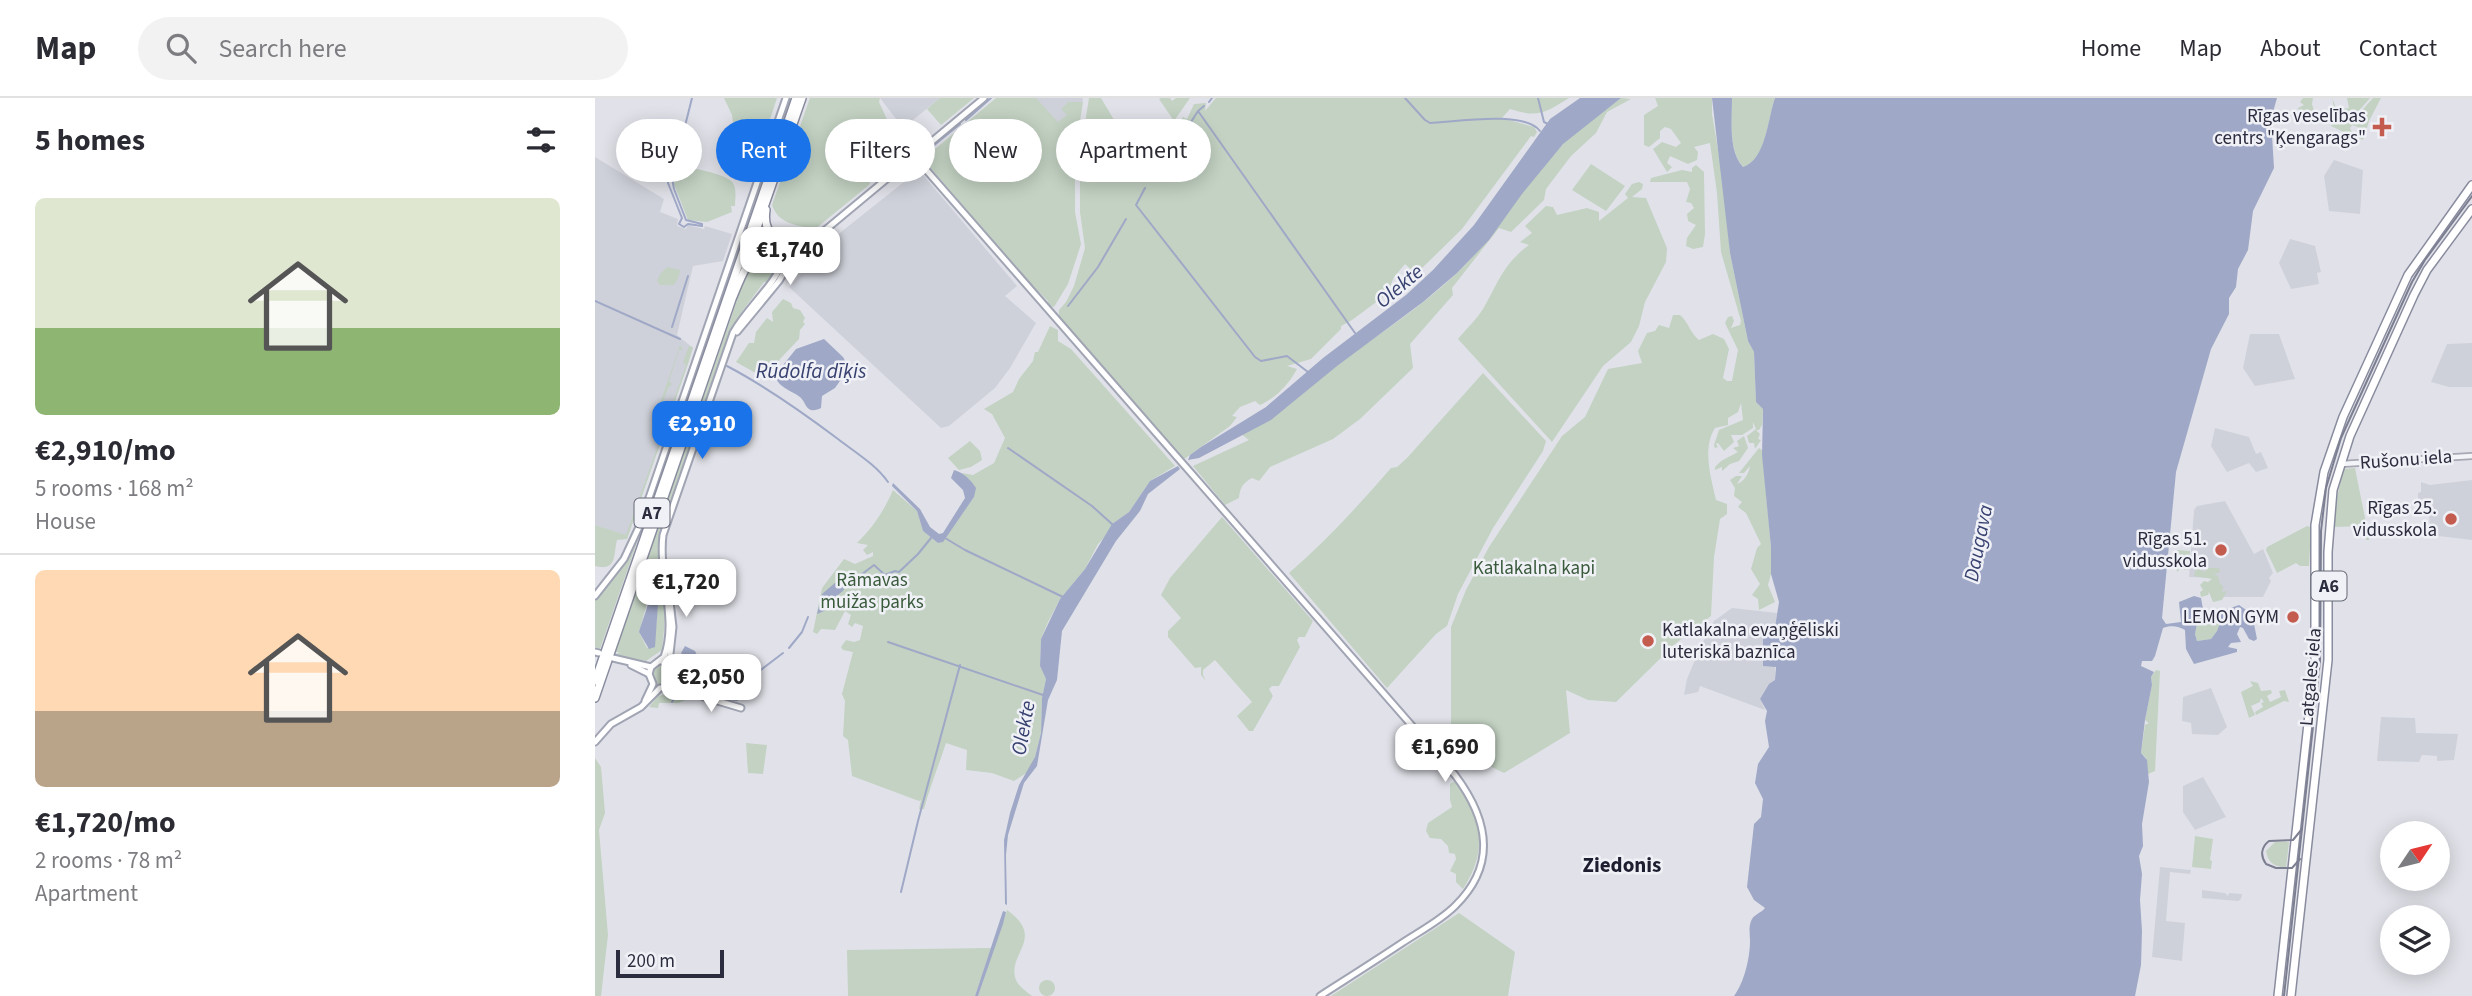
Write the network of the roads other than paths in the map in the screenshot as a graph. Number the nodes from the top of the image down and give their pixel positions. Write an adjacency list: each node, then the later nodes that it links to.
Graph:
1 (786, 98): 20 (main road)
2 (796, 98): 26 (highway, A7)
3 (801, 98): 9 (highway, A7)
4 (984, 98): 5 (main road)
5 (935, 139)
6 (935, 179): 40 (main road)
7 (883, 182): 12 (main road)
8 (2472, 185): 21 (highway, Latgales iela / A6)
9 (769, 194): 11 (highway); 15 (highway, A7)
10 (2472, 208): 18 (highway, Latgales iela / A6)
11 (781, 241): 12 (main road); 13 (main road); 15 (highway)
12 (805, 241): 14 (main road)
13 (785, 257): 14 (main road); 16 (main road)
14 (793, 259): 16 (main road)
15 (738, 286): 34 (highway, A7)
16 (730, 342): 19 (main road)
17 (2472, 456): 18 (street, Rušonu iela)
18 (2340, 464): 22 (highway, Latgales iela / A6)
19 (664, 580): 24 (main road); 25 (main road)
20 (595, 596)
21 (2316, 643): 22 (highway); 38 (highway, Latgales iela / A6)
22 (2329, 643): 39 (highway, Latgales iela / A6)
23 (613, 658): 27 (main road)
24 (661, 661): 25 (main road); 27 (main road)
25 (669, 663): 28 (main road)
26 (597, 669): 29 (highway, A7)
27 (650, 670): 30 (main road)
28 (676, 677): 31 (main road); 33 (main road)
29 (595, 681)
30 (653, 684): 32 (main road); 35 (main road)
31 (671, 685): 32 (main road); 33 (main road)
32 (660, 688): 35 (main road)
33 (694, 691): 36 (main road)
34 (595, 698)
35 (644, 704): 37 (main road)
36 (741, 708)
37 (595, 742)
38 (2279, 986): 39 (highway); 41 (highway, Latgales iela / A6)
39 (2292, 987): 42 (highway, Latgales iela / A6)
40 (1320, 996)
41 (2278, 996)
42 (2291, 996)

